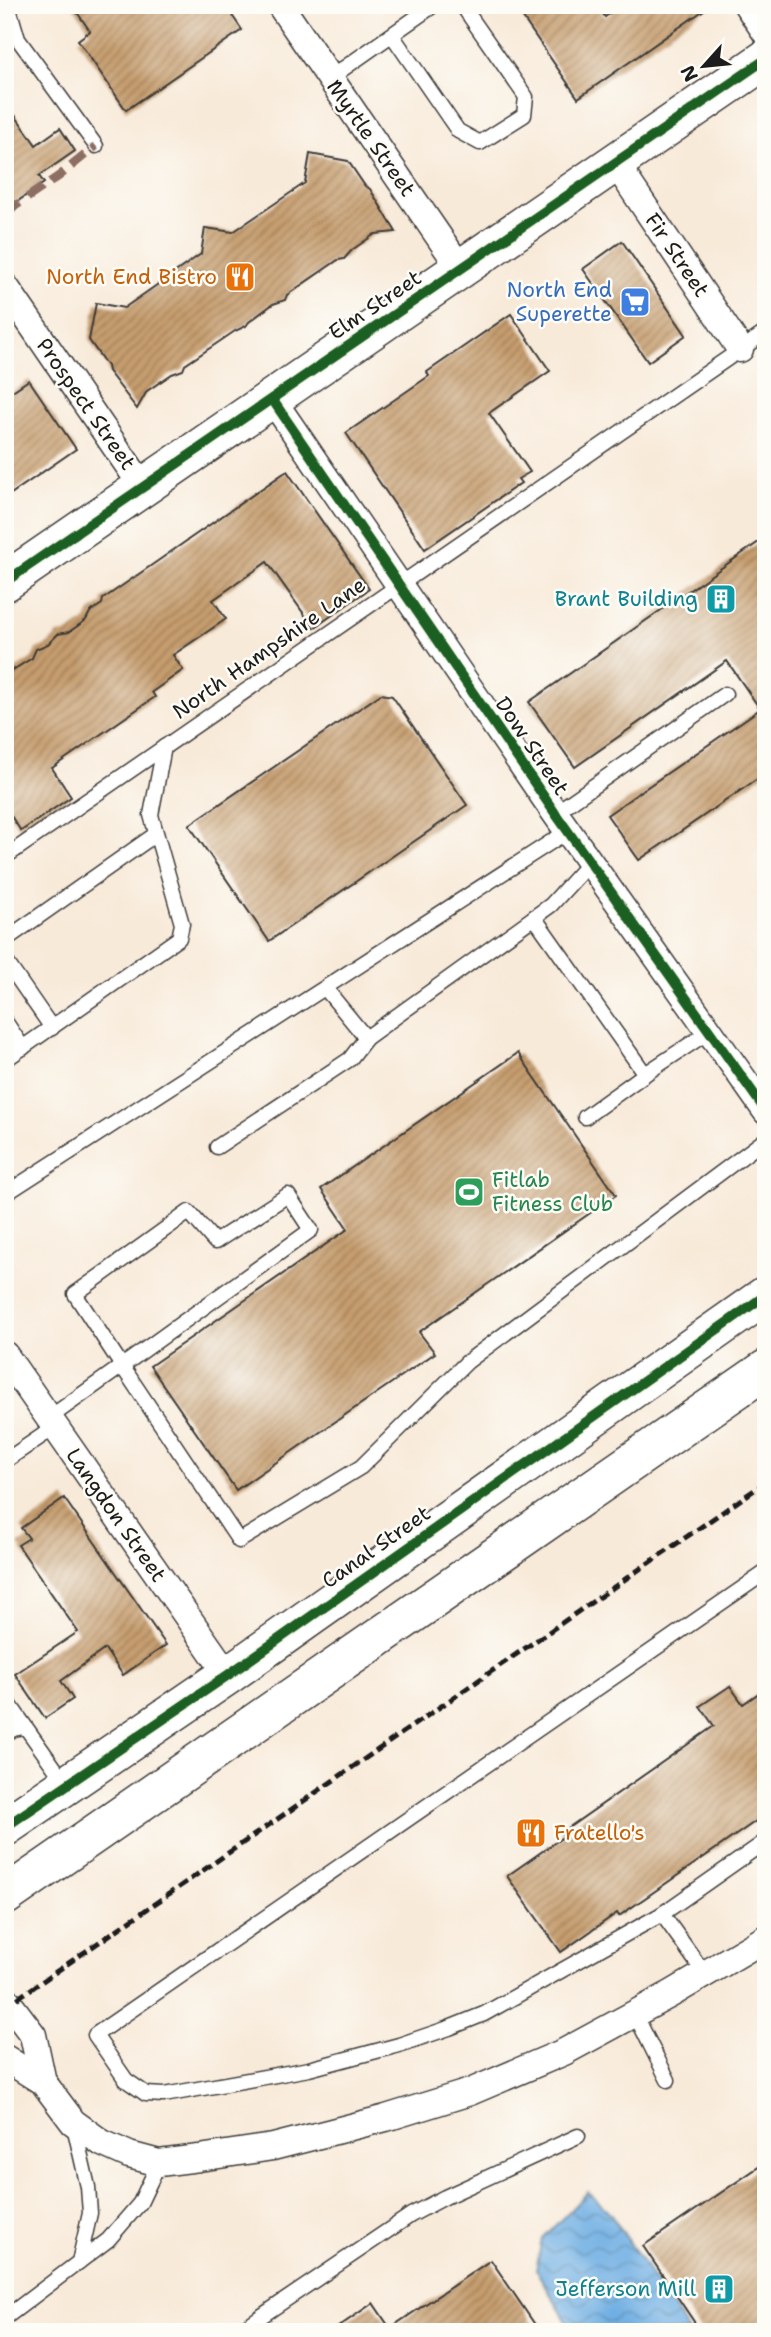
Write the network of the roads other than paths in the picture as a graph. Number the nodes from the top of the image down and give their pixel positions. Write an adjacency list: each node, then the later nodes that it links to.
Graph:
1 (8, 5): 10 (lane)
2 (280, 5): 9 (street, Myrtle Street)
3 (434, 5): 7 (lane)
4 (462, 5): 7 (lane)
5 (747, 5): 6 (street)
6 (766, 33)
7 (392, 35): 9 (lane)
8 (766, 58): 11 (street, Elm Street)
9 (330, 78): 12 (street, Myrtle Street)
10 (96, 146)
11 (614, 161): 12 (street, Elm Street); 15 (street, Fir Street)
12 (461, 270): 16 (street, Elm Street)
13 (8, 297): 17 (street, Prospect Street)
14 (766, 332): 15 (lane, North Hampshire Lane)
15 (740, 349): 19 (lane, North Hampshire Lane)
16 (272, 399): 17 (street, Elm Street); 19 (street, Dow Street)
17 (143, 487): 18 (street, Elm Street)
18 (5, 582)
19 (399, 585): 21 (lane, North Hampshire Lane); 22 (street, Dow Street)
20 (725, 694): 22 (lane)
21 (164, 747): 23 (lane); 24 (lane, North Hampshire Lane)
22 (561, 822): 25 (street, Dow Street); 29 (lane)
23 (156, 834): 27 (lane); 31 (lane)
24 (5, 857)
25 (590, 862): 26 (lane); 32 (street, Dow Street)
26 (534, 917): 33 (lane); 36 (lane)
27 (5, 940)
28 (5, 960): 31 (lane)
29 (326, 988): 33 (lane); 41 (lane)
30 (5, 1021): 34 (lane)
31 (52, 1028): 34 (lane)
32 (709, 1031): 36 (lane); 37 (street, Dow Street)
33 (366, 1038): 40 (lane)
34 (23, 1048): 35 (lane)
35 (5, 1060)
36 (645, 1074): 38 (lane)
37 (766, 1111)
38 (585, 1117)
39 (766, 1139): 44 (lane)
40 (217, 1147)
41 (5, 1194)
42 (766, 1295): 49 (street, Canal Street)
43 (5, 1355): 46 (street, Langdon Street)
44 (122, 1366): 44 (lane); 46 (lane)
45 (766, 1369): 56 (street)
46 (52, 1422): 47 (lane); 49 (street, Langdon Street)
47 (5, 1461)
48 (766, 1572): 57 (lane)
49 (228, 1675): 53 (street, Canal Street)
50 (5, 1698): 51 (lane)
51 (24, 1727): 52 (lane); 53 (lane)
52 (5, 1734)
53 (67, 1785): 54 (street, Canal Street)
54 (5, 1827)
55 (766, 1841): 57 (lane)
56 (5, 1896)
57 (662, 1914): 59 (lane)
58 (766, 1938): 59 (street)
59 (705, 1974): 61 (street)
60 (5, 1998): 64 (street)
61 (635, 2014): 63 (lane); 67 (street)
62 (5, 2058): 64 (street)
63 (668, 2080)
64 (43, 2082): 65 (street)
65 (73, 2122): 67 (street); 68 (lane)
66 (578, 2136): 70 (lane)
67 (159, 2163): 68 (lane)
68 (79, 2262): 69 (lane)
69 (5, 2318)
70 (238, 2332)

